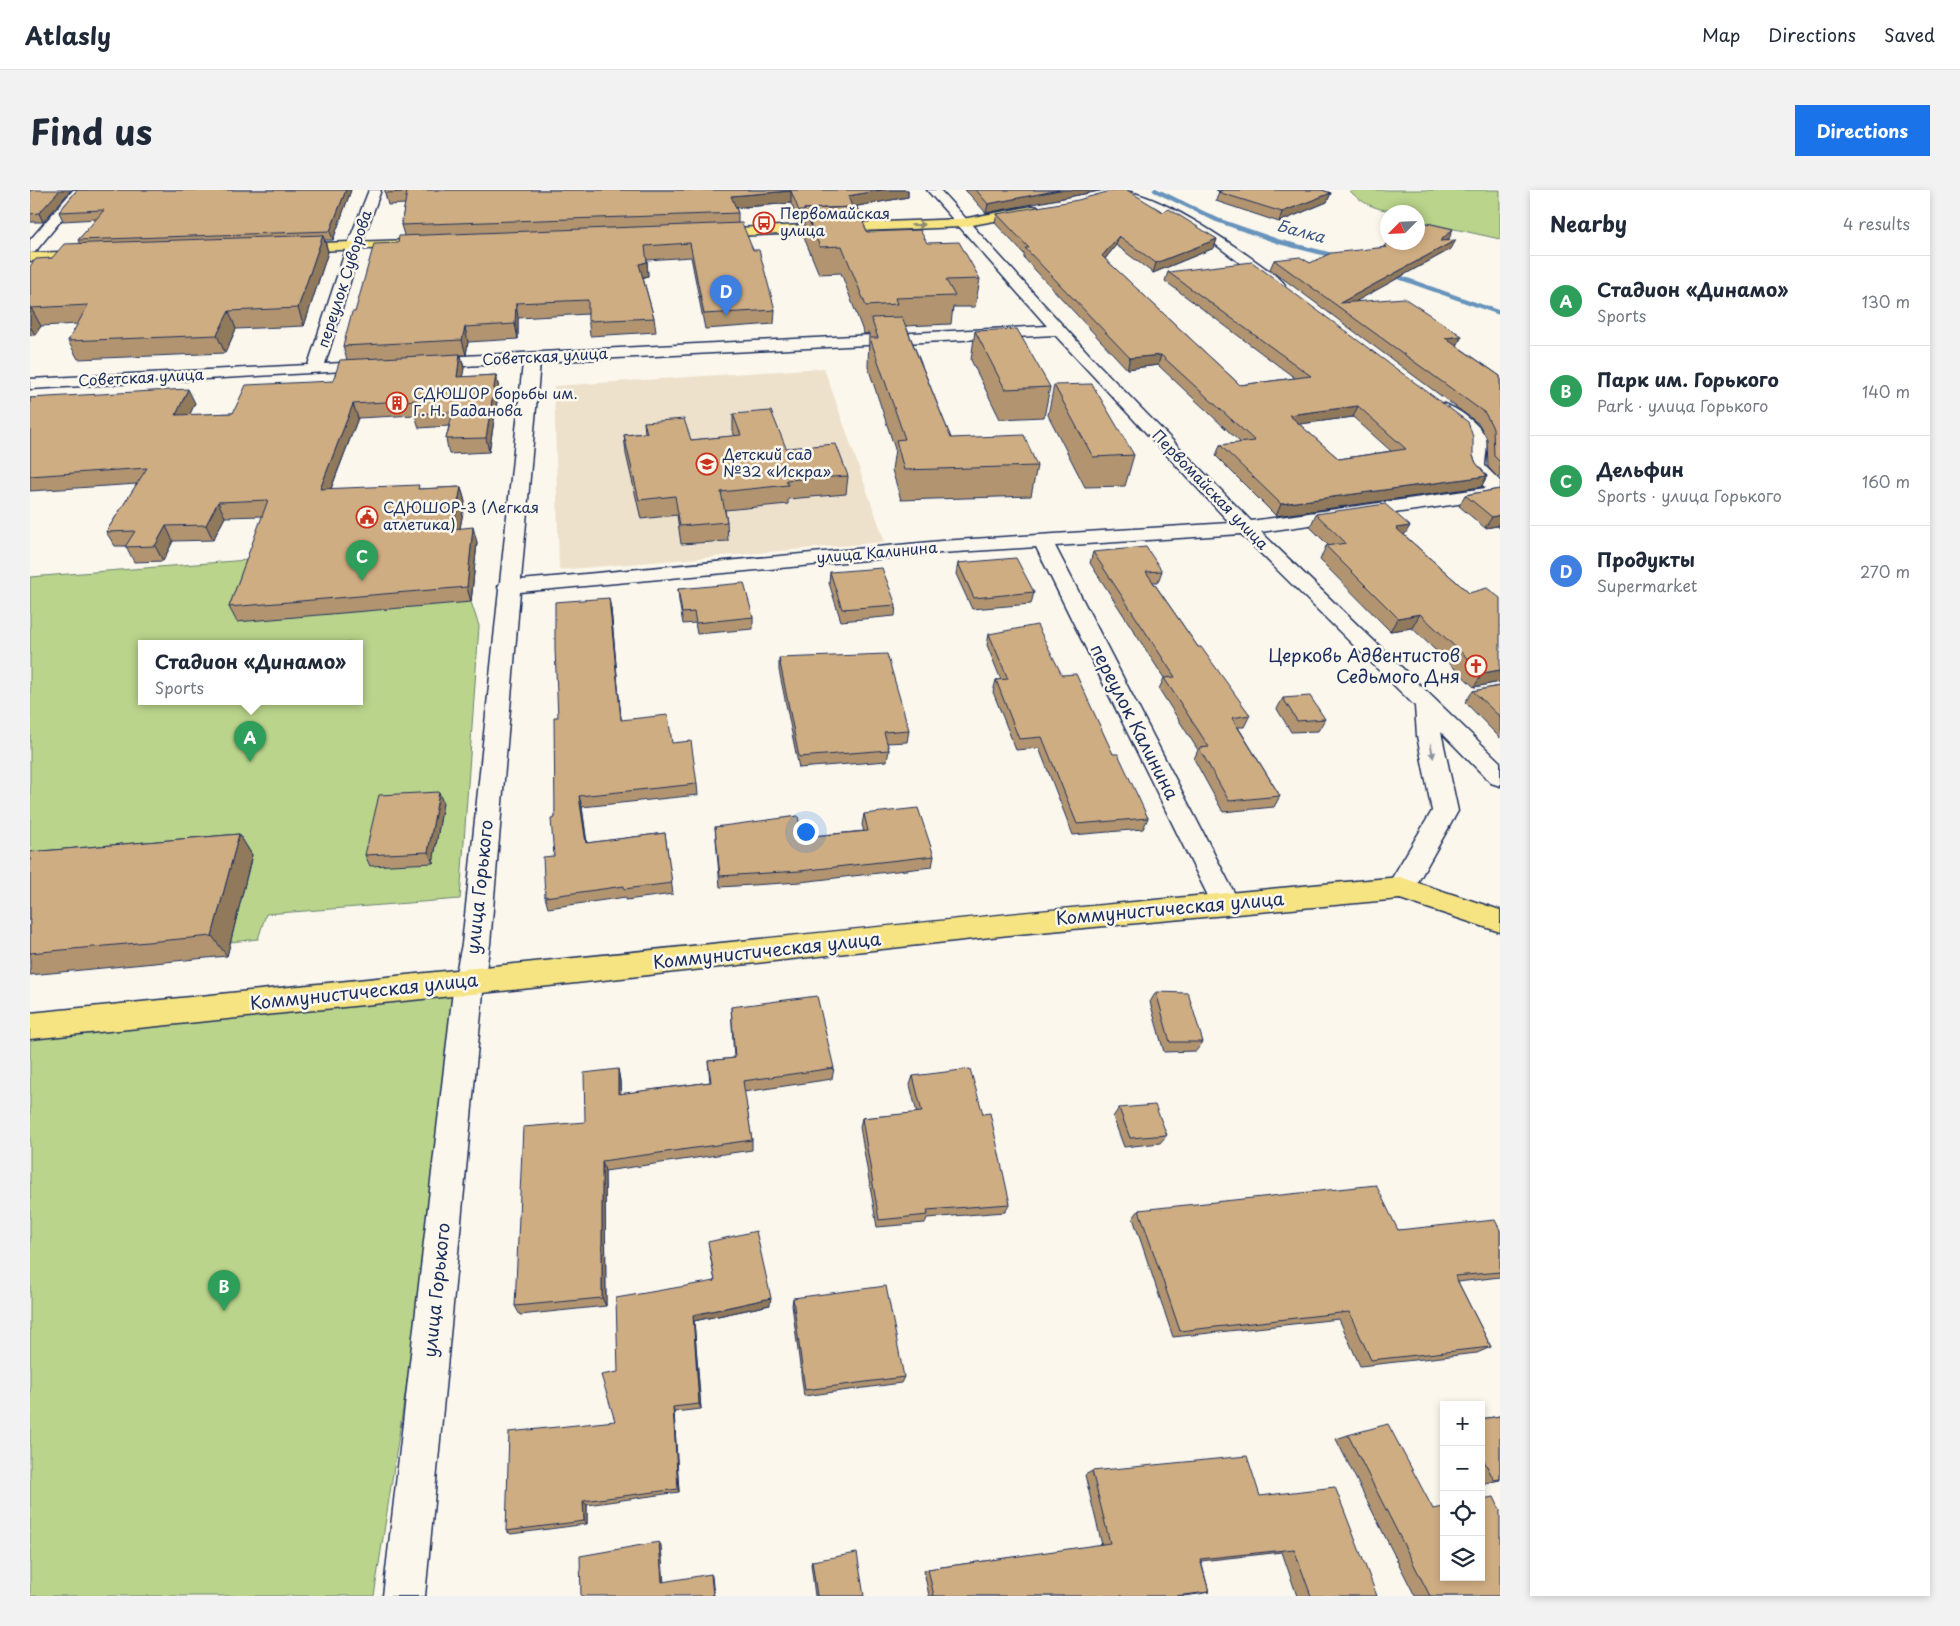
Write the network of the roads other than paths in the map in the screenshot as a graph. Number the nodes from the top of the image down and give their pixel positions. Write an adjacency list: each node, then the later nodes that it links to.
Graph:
1 (80, 190): 10 (street)
2 (375, 190): 9 (street, переулок Суворова)
3 (933, 190): 6 (street, Первомайская улица)
4 (1118, 191): 14 (street)
5 (1049, 208): 6 (main road)
6 (962, 223): 7 (main road, one-way to 6); 15 (street, Первомайская улица)
7 (695, 234)
8 (422, 244): 9 (main road)
9 (354, 246): 11 (main road); 19 (street, переулок Суворова)
10 (30, 248)
11 (275, 249)
12 (108, 254): 13 (main road)
13 (30, 257)
14 (1291, 294)
15 (1060, 330): 16 (street, Советская улица); 23 (street, Первомайская улица)
16 (532, 357): 17 (street, Советская улица); 25 (street, улица Горького)
17 (406, 364)
18 (387, 365): 19 (street, Советская улица)
19 (315, 369): 20 (street, Советская улица)
20 (30, 384)
21 (1432, 400): 22 (street)
22 (1500, 492): 23 (street, улица Калинина)
23 (1246, 528): 24 (street, улица Калинина); 26 (street, Первомайская улица)
24 (1042, 539): 25 (street, улица Калинина); 29 (street, переулок Калинина)
25 (508, 587): 31 (street, улица Горького)
26 (1426, 703): 27 (street, Первомайская улица); 28 (street, one-way to 28)
27 (1500, 777)
28 (1400, 888): 29 (main road, Коммунистическая улица); 30 (main road, Коммунистическая улица)
29 (1226, 904): 31 (main road, Коммунистическая улица)
30 (1500, 921)
31 (469, 982): 32 (main road, Коммунистическая улица); 33 (street, улица Горького)
32 (30, 1026)
33 (404, 1596)

